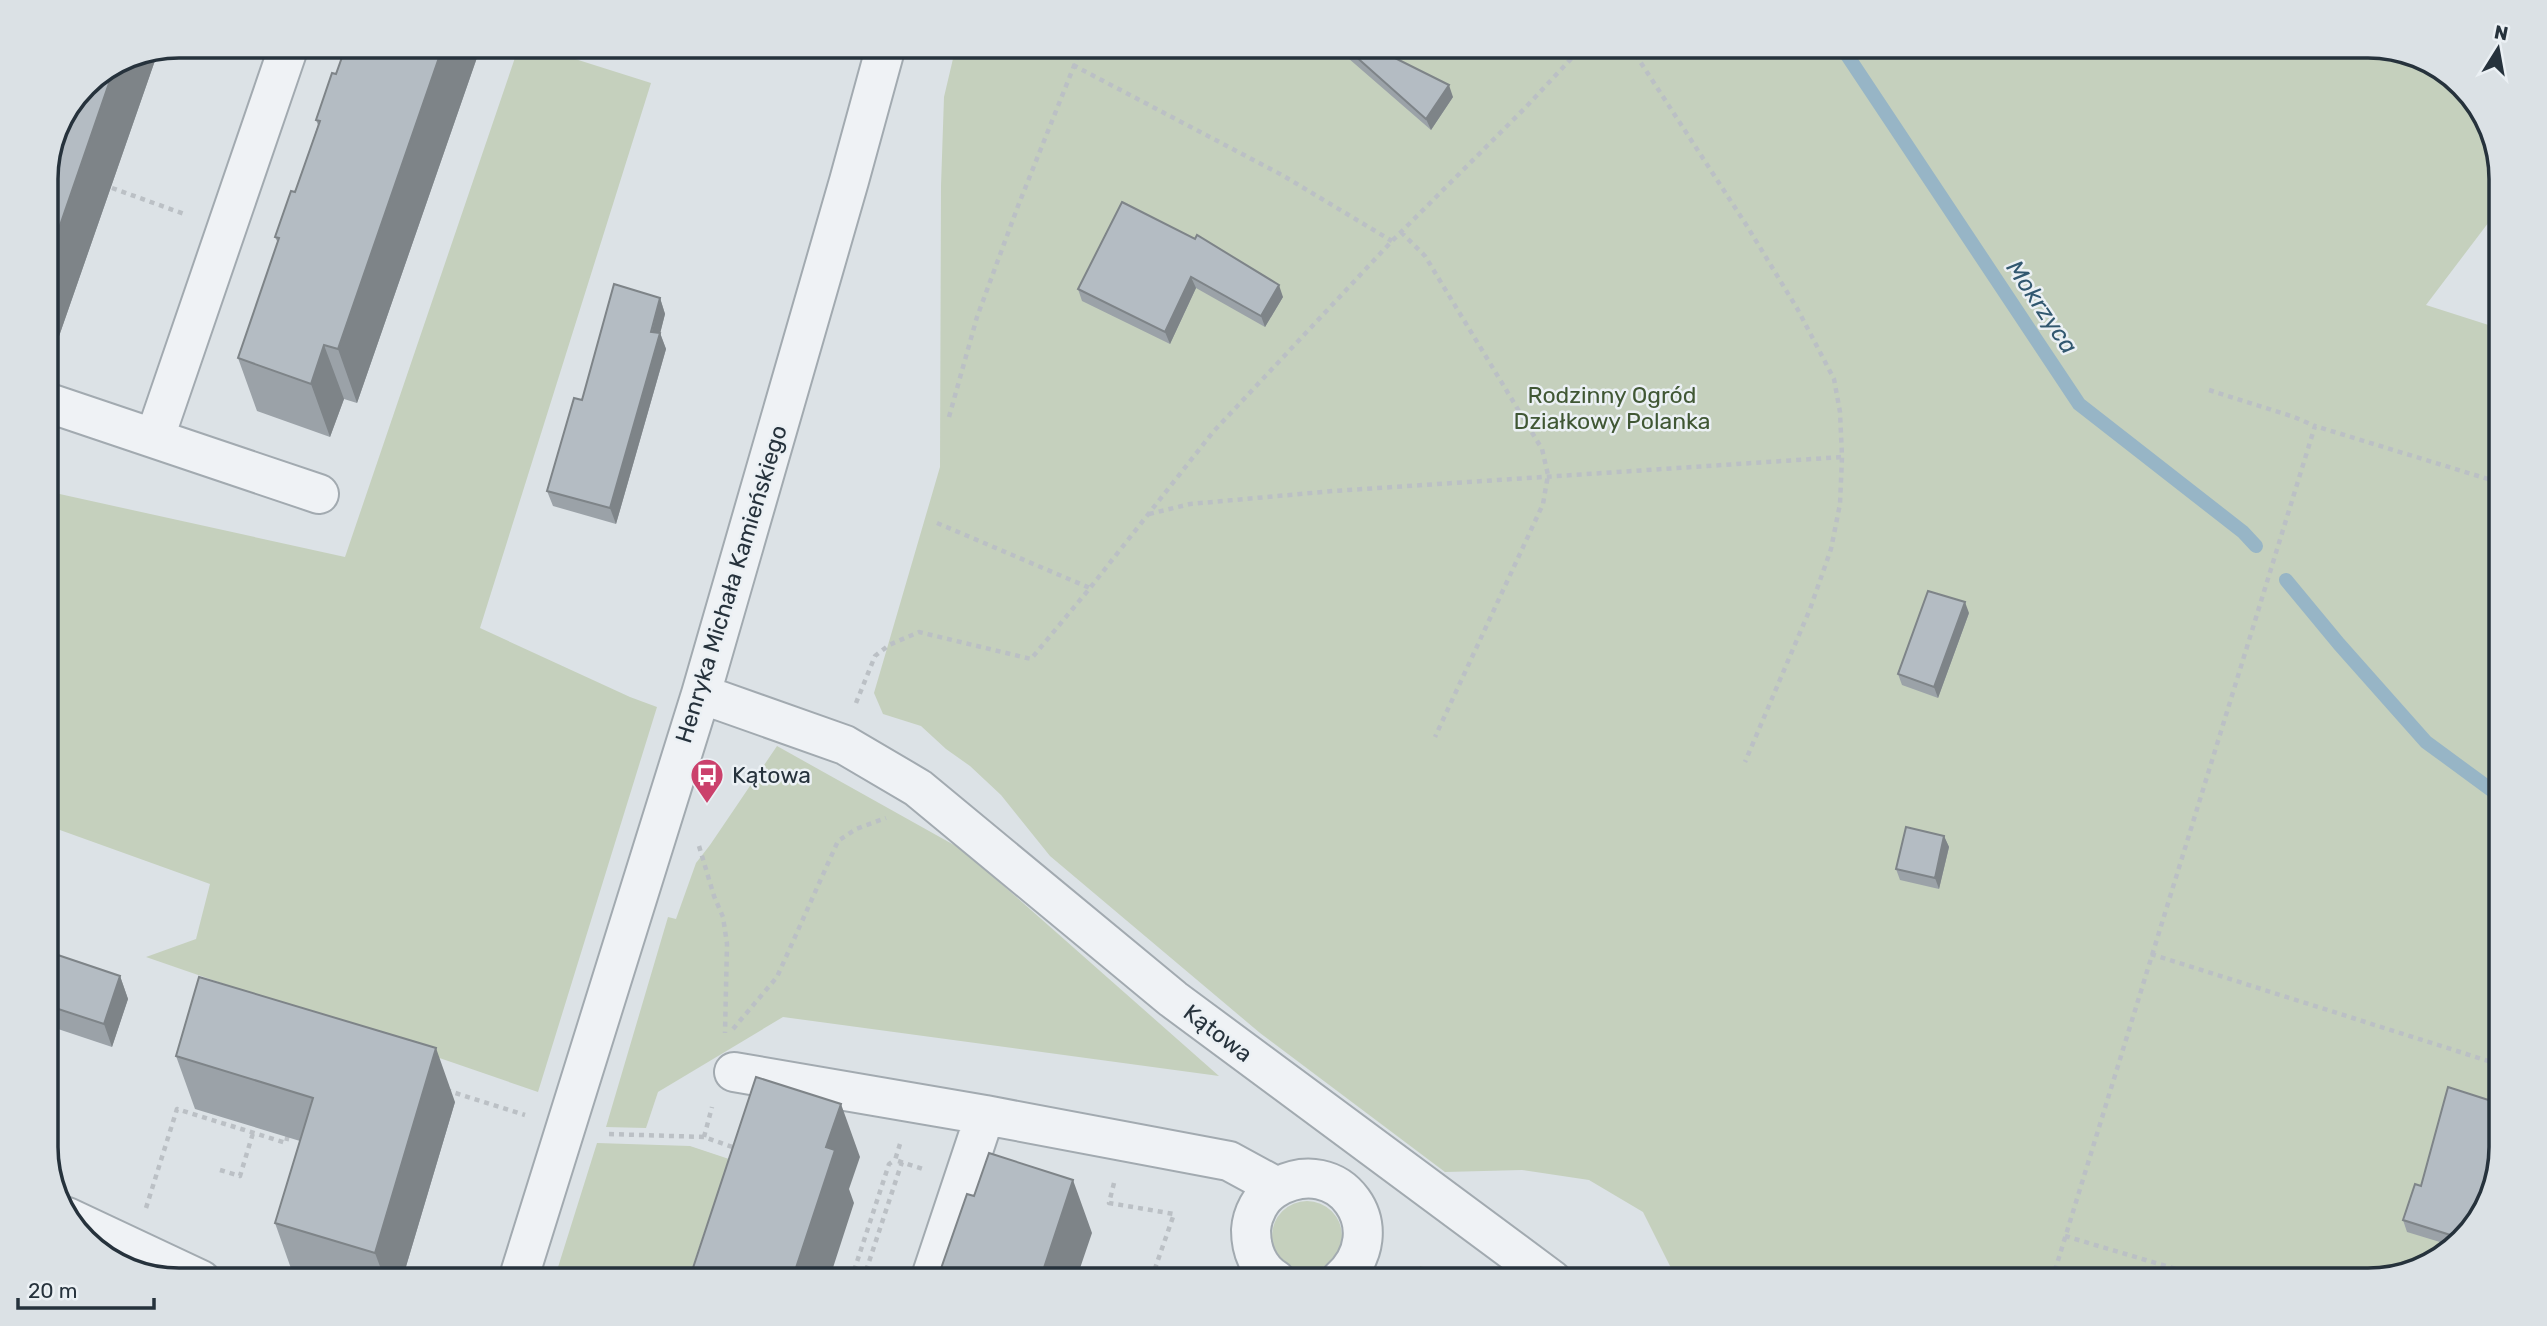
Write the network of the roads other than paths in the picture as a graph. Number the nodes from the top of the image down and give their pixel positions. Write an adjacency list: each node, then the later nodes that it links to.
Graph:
1 (285, 58): 4 (street)
2 (883, 58): 6 (street, Henryka Michała Kamieńskiego)
3 (58, 406): 4 (street)
4 (155, 437): 5 (street)
5 (319, 494)
6 (701, 694): 12 (street, Henryka Michała Kamieńskiego); 16 (street, Kątowa)
7 (724, 1083): 8 (street)
8 (985, 1115): 9 (street); 13 (street)
9 (1277, 1187): 14 (street); 15 (street)
10 (88, 1227): 11 (street)
11 (175, 1268)
12 (523, 1268)
13 (934, 1268)
14 (1263, 1268)
15 (1353, 1268)
16 (1536, 1268)

